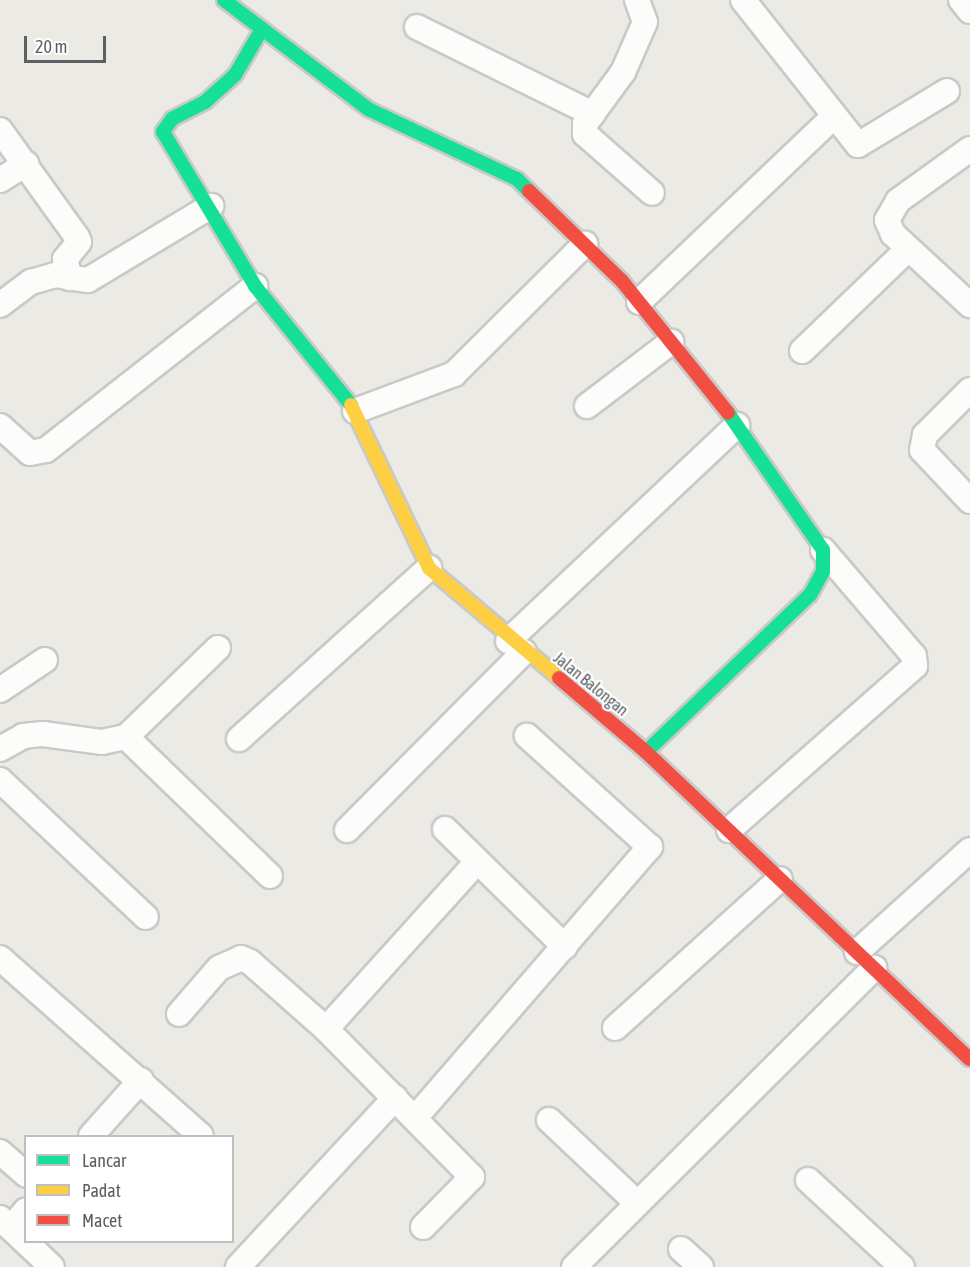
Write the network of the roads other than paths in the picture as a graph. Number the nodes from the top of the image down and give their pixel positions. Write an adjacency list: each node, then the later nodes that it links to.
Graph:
1 (637, 0): 9 (street)
2 (743, 0): 10 (street)
3 (961, 0): 5 (street)
4 (227, 4): 7 (street)
5 (970, 10)
6 (417, 27): 9 (street)
7 (262, 29): 16 (street, Jalan Balongan); 17 (street)
8 (947, 91): 10 (street)
9 (593, 114): 15 (street)
10 (832, 117): 21 (street)
11 (0, 130): 13 (street)
12 (970, 149): 18 (street)
13 (26, 164): 14 (street); 19 (street)
14 (0, 180)
15 (652, 193)
16 (211, 206): 19 (street); 20 (street, Jalan Balongan)
17 (585, 244): 21 (street); 28 (street)
18 (908, 249): 23 (street); 25 (street)
19 (70, 278): 22 (street)
20 (255, 286): 28 (street, Jalan Balongan); 30 (street)
21 (639, 302): 24 (street)
22 (0, 305)
23 (970, 305)
24 (671, 342): 27 (street); 29 (street)
25 (802, 351)
26 (970, 390): 31 (street)
27 (587, 406)
28 (355, 411): 33 (street, Jalan Balongan)
29 (737, 425): 32 (street); 34 (street)
30 (0, 426)
31 (970, 501)
32 (823, 550): 42 (street); 46 (street)
33 (429, 568): 34 (street, Jalan Balongan); 40 (street)
34 (516, 646): 42 (street, Jalan Balongan); 45 (street)
35 (218, 648): 39 (street)
36 (45, 660): 37 (street)
37 (0, 690)
38 (526, 736): 52 (street)
39 (126, 737): 41 (street); 49 (street)
40 (239, 739)
41 (0, 749)
42 (646, 752): 46 (street, Jalan Balongan)
43 (0, 780): 51 (street)
44 (445, 829): 48 (street)
45 (347, 830)
46 (729, 830): 50 (street, Jalan Balongan)
47 (970, 850): 53 (street)
48 (476, 863): 52 (street); 58 (street)
49 (270, 876)
50 (780, 879): 53 (street, Jalan Balongan); 57 (street)
51 (146, 917)
52 (565, 947): 62 (street)
53 (857, 952): 55 (street, Jalan Balongan)
54 (0, 958): 60 (street)
55 (874, 968): 59 (street, Jalan Balongan); 69 (street)
56 (179, 1014): 58 (street)
57 (615, 1028)
58 (326, 1029): 61 (street)
59 (970, 1059)
60 (141, 1080): 64 (street); 65 (street)
61 (395, 1098): 62 (street); 76 (street)
62 (415, 1118): 71 (street)
63 (549, 1120): 69 (street)
64 (93, 1135)
65 (199, 1135)
66 (0, 1152): 67 (street)
67 (24, 1173)
68 (808, 1180): 79 (street)
69 (637, 1203): 77 (street)
70 (12, 1219): 72 (street)
71 (423, 1227)
72 (24, 1233)
73 (32, 1243): 75 (street)
74 (681, 1249): 78 (street)
75 (52, 1267)
76 (238, 1267)
77 (574, 1267)
78 (701, 1267)
79 (902, 1267)

